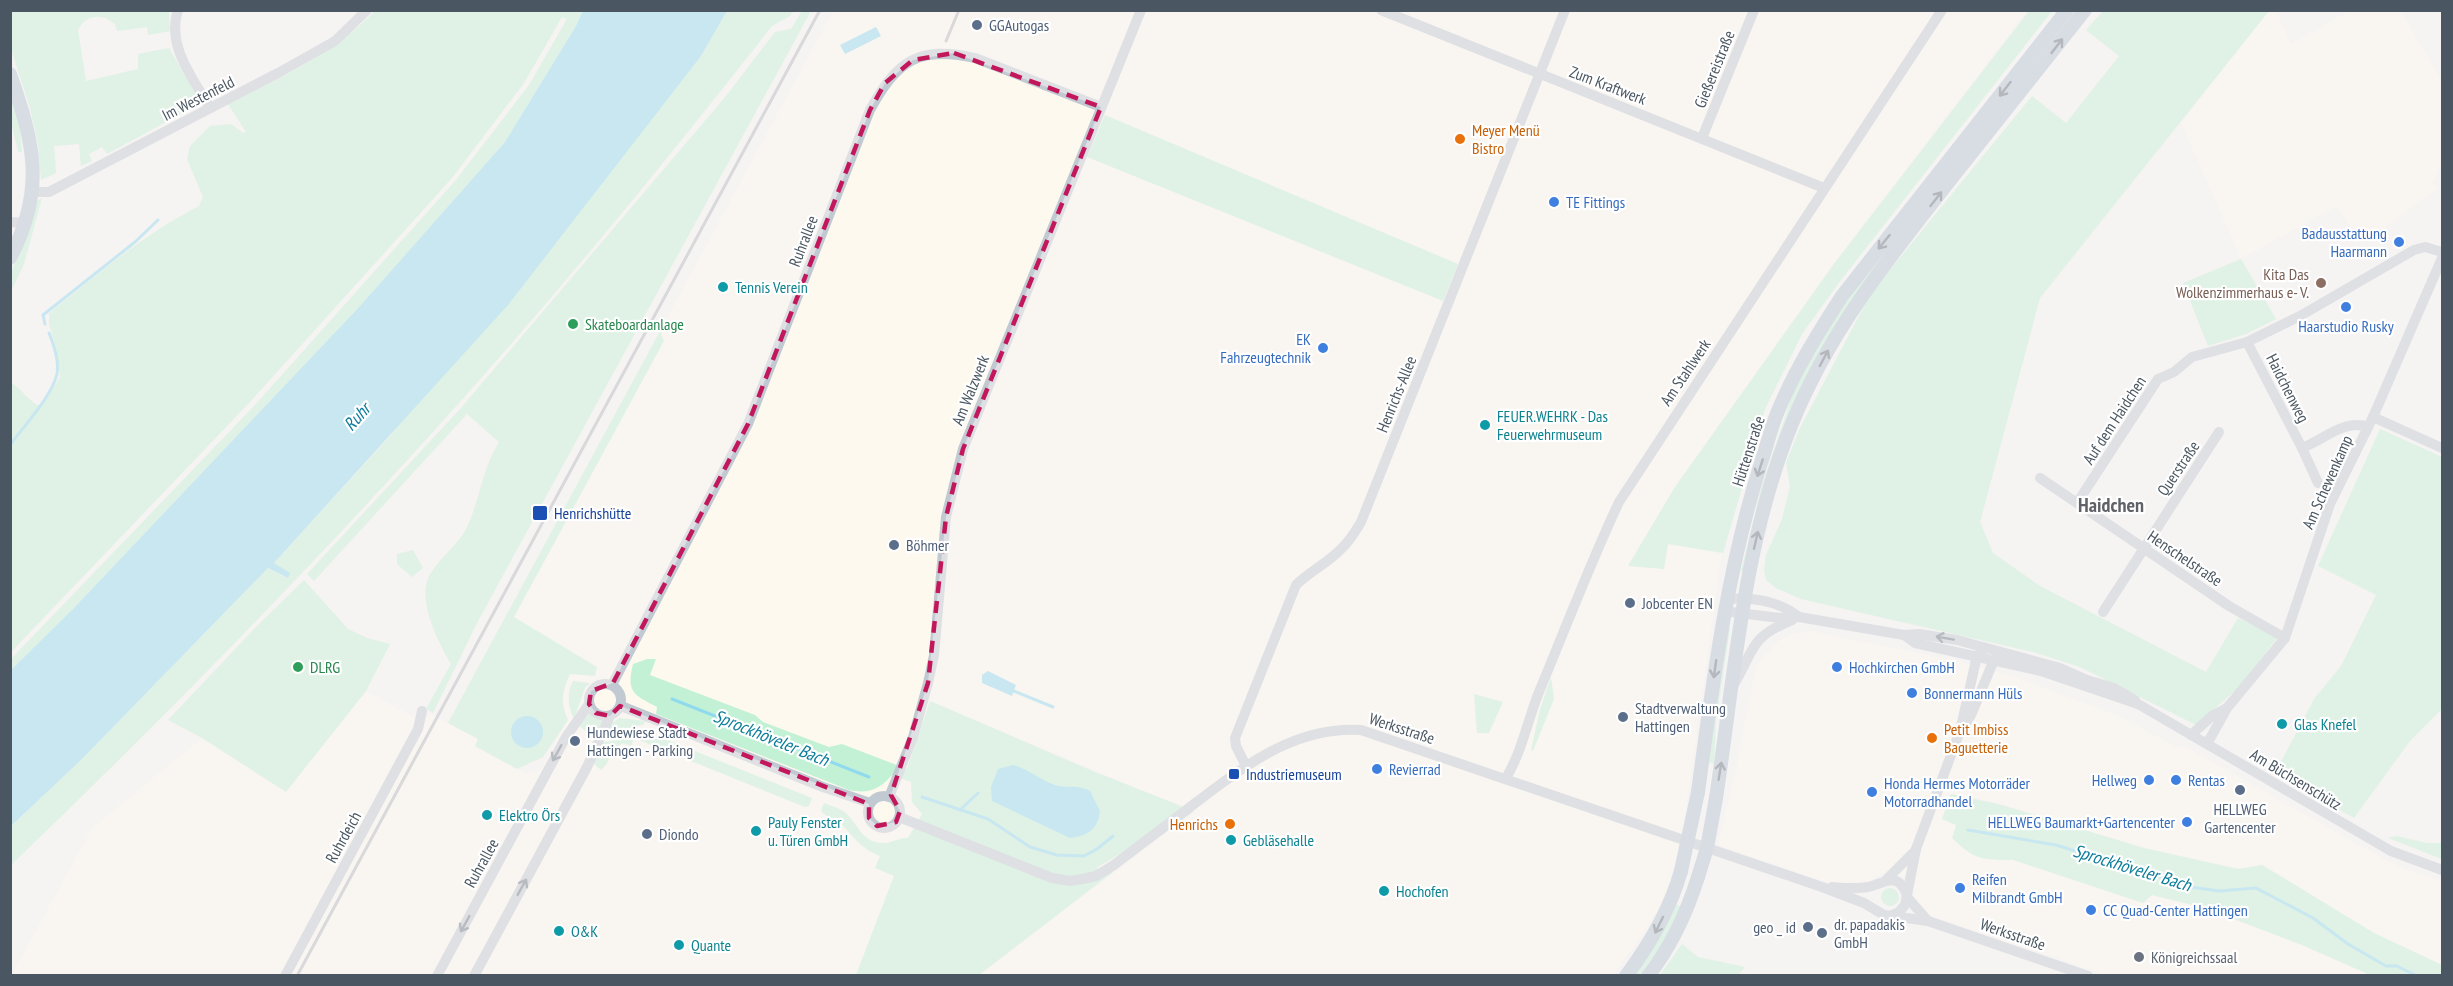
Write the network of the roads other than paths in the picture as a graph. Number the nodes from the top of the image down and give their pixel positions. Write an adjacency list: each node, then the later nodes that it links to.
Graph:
1 (177, 10): 13 (street)
2 (367, 10): 13 (street, Im Westenfeld)
3 (1141, 10): 12 (street, Am Walzwerk)
4 (1381, 10): 11 (street, Zum Kraftwerk)
5 (1565, 10): 11 (street, Henrichs-Allee)
6 (1754, 10): 14 (street, Gießereistraße)
7 (1942, 10): 15 (street, Am Stahlwerk)
8 (2067, 10): 32 (main road, Hüttenstraße, one-way to 32)
9 (2085, 10): 31 (main road, Hüttenstraße, one-way to 9)
10 (10, 74): 16 (main road)
11 (1540, 75): 14 (street, Zum Kraftwerk); 52 (street, Henrichs-Allee)
12 (1101, 107): 41 (street, Ruhrallee); 54 (street, Am Walzwerk)
13 (210, 108): 16 (street, Im Westenfeld)
14 (1702, 138): 15 (street, Zum Kraftwerk)
15 (1824, 188): 53 (street, Am Stahlwerk)
16 (32, 192): 18 (main road)
17 (10, 222): 18 (street)
18 (25, 223): 20 (main road)
19 (2442, 252): 22 (street, Auf dem Haidchen)
20 (10, 258)
21 (2442, 258): 23 (street, Am Schewenkamp)
22 (2247, 342): 25 (street, Haidchenweg); 29 (street, Auf dem Haidchen)
23 (2371, 422): 25 (street, Haidchenweg); 26 (street); 37 (street, Am Schewenkamp)
24 (2219, 432): 30 (street, Querstraße)
25 (2302, 448): 28 (street, Haidchenweg)
26 (2442, 448)
27 (2040, 478): 29 (street, Henschelstraße)
28 (2318, 483)
29 (2077, 503): 30 (street, Henschelstraße)
30 (2144, 548): 33 (street, Querstraße); 37 (street, Henschelstraße)
31 (1745, 598): 32 (street, Am Büchsenschütz); 34 (main road, Hüttenstraße); 35 (street, Am Büchsenschütz)
32 (1726, 605): 34 (street, Am Büchsenschütz); 68 (main road, Hüttenstraße, one-way to 68, bridge)
33 (2103, 612)
34 (1742, 613): 35 (street, Am Büchsenschütz); 42 (main road, Hüttenstraße)
35 (1799, 617): 36 (street, Am Büchsenschütz); 42 (street)
36 (1904, 635): 38 (street, Am Büchsenschütz, one-way to 36); 39 (street, Am Büchsenschütz)
37 (2285, 638): 46 (street, Am Schewenkamp)
38 (1986, 648): 39 (street); 40 (street); 44 (street, Am Büchsenschütz)
39 (1977, 656): 40 (street, Am Büchsenschütz); 49 (street)
40 (1994, 660): 44 (street, Am Büchsenschütz); 49 (street)
41 (612, 685): 43 (street, Ruhrallee); 45 (street)
42 (1731, 689): 69 (main road, Hüttenstraße, one-way to 42, bridge)
43 (589, 704): 48 (street); 66 (street, Ruhrallee, one-way to 66)
44 (2138, 704): 50 (street, Am Büchsenschütz)
45 (621, 706): 48 (street); 55 (street)
46 (2227, 708): 50 (street, Am Schewenkamp); 51 (street, Am Schewenkamp)
47 (422, 711): 65 (street, Ruhrdeich)
48 (610, 716): 67 (street, one-way to 48)
49 (1960, 731): 57 (street)
50 (2191, 735): 51 (street, Am Büchsenschütz)
51 (2207, 744): 58 (street, Am Büchsenschütz)
52 (1246, 766): 53 (street, Werksstraße); 56 (street, Werksstraße)
53 (1506, 778): 60 (street, Werksstraße)
54 (889, 797): 55 (street); 56 (street)
55 (870, 803): 56 (street)
56 (899, 817)
57 (1916, 849): 59 (street); 61 (street)
58 (2442, 870)
59 (1881, 882): 60 (street, Werksstraße); 61 (street); 62 (street)
60 (1822, 887): 62 (street, Werksstraße)
61 (1906, 895): 63 (street); 64 (street)
62 (1874, 908): 63 (street, Werksstraße)
63 (1892, 915): 64 (street, Werksstraße)
64 (1928, 921): 70 (street, Werksstraße)
65 (285, 975)
66 (437, 975)
67 (474, 975)
68 (1626, 975)
69 (1648, 975)
70 (2088, 975)

